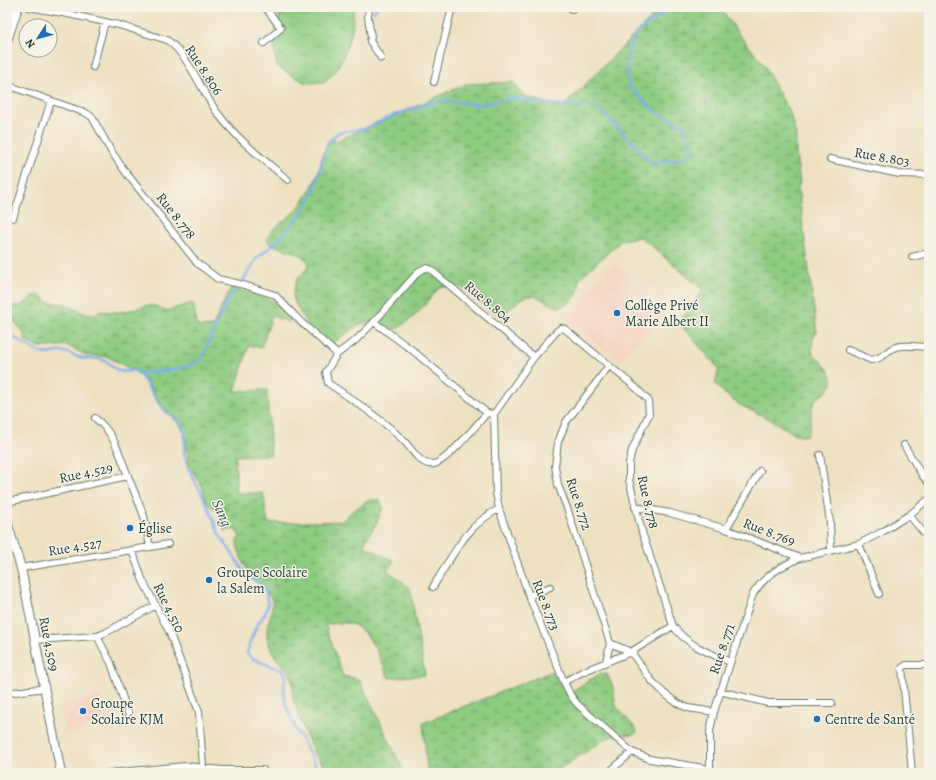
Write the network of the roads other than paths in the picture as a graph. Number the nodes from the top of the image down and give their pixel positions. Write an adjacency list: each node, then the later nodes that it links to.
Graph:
1 (18, 7): 7 (street)
2 (29, 7): 6 (street, Rue 8.806)
3 (266, 7): 8 (street)
4 (369, 7): 9 (street)
5 (452, 7): 11 (street)
6 (105, 22): 10 (street); 16 (street, Rue 8.806)
7 (7, 41)
8 (264, 43)
9 (381, 58)
10 (93, 67)
11 (434, 82)
12 (7, 85): 13 (street, Rue 8.778)
13 (51, 101): 17 (street); 23 (street, Rue 8.778)
14 (830, 159): 15 (street, Rue 8.803)
15 (929, 175)
16 (288, 180)
17 (7, 216)
18 (929, 254): 19 (street)
19 (912, 257)
20 (374, 322): 23 (street); 24 (street, Rue 8.804); 26 (street)
21 (929, 347): 22 (street)
22 (848, 350)
23 (337, 354): 26 (street)
24 (534, 357): 25 (street, Rue 8.778); 27 (street, Rue 8.778)
25 (609, 366): 36 (street, Rue 8.778); 57 (street, Rue 8.772)
26 (487, 413): 27 (street)
27 (494, 414): 37 (street, Rue 8.773)
28 (96, 418): 32 (street, Rue 4.529)
29 (904, 445): 33 (street)
30 (820, 455): 46 (street)
31 (760, 471): 40 (street)
32 (128, 476): 35 (street, Rue 4.529); 44 (street)
33 (929, 483)
34 (929, 499): 38 (street, Rue 8.769)
35 (7, 502)
36 (635, 508): 40 (street, Rue 8.769); 54 (street, Rue 8.778)
37 (499, 509): 49 (street); 52 (street, Rue 8.773)
38 (909, 515): 41 (street); 43 (street, Rue 8.769)
39 (7, 522): 48 (street, Rue 4.509)
40 (726, 529): 47 (street, Rue 8.769)
41 (929, 539)
42 (168, 544): 44 (street)
43 (860, 544): 46 (street, Rue 8.769); 51 (street)
44 (150, 547): 45 (street)
45 (132, 550): 48 (street, Rue 4.527); 53 (street, Rue 4.510)
46 (831, 551): 47 (street, Rue 8.769)
47 (800, 558): 60 (street, Rue 8.771)
48 (21, 568): 56 (street, Rue 4.509)
49 (433, 587)
50 (550, 587): 52 (street)
51 (879, 594)
52 (529, 596): 62 (street, Rue 8.773)
53 (156, 605): 55 (street); 70 (street, Rue 4.510)
54 (673, 626): 58 (street); 60 (street, Rue 8.778)
55 (97, 636): 56 (street); 68 (street)
56 (35, 640): 63 (street, Rue 4.509)
57 (610, 643): 58 (street); 59 (street, Rue 8.772)
58 (630, 652): 59 (street); 67 (street)
59 (606, 662): 62 (street)
60 (730, 662): 64 (street, Rue 8.771)
61 (929, 666): 77 (street)
62 (564, 682): 69 (street, Rue 8.773)
63 (45, 688): 65 (street); 74 (street, Rue 4.509)
64 (720, 691): 66 (street); 67 (street, Rue 8.771)
65 (7, 693)
66 (832, 703)
67 (714, 712): 73 (street, Rue 8.771)
68 (128, 713)
69 (632, 752): 73 (street); 76 (street)
70 (203, 767): 72 (street); 75 (street)
71 (263, 770): 72 (street)
72 (211, 771)
73 (709, 771)
74 (61, 773)
75 (110, 773)
76 (608, 773)
77 (912, 773)

